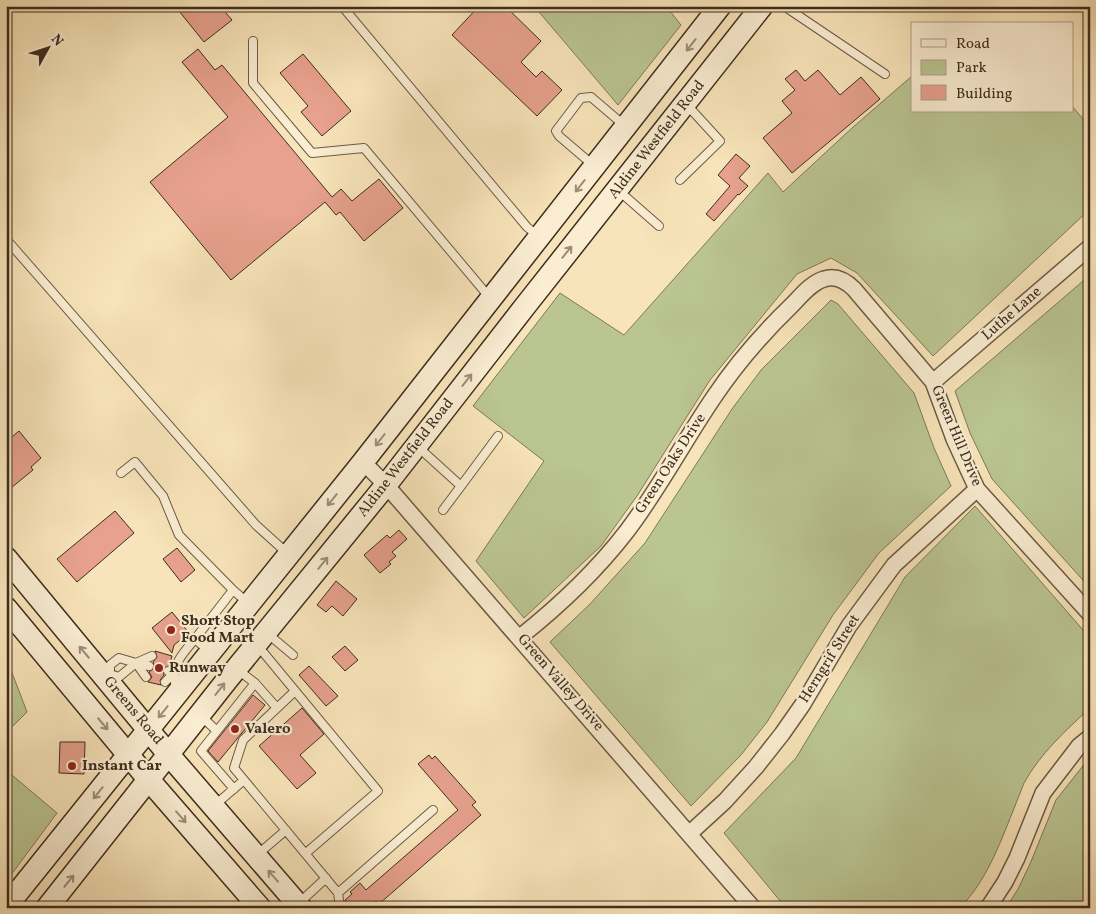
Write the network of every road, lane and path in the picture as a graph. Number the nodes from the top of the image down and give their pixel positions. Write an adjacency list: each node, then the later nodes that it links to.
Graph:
1 (342, 6): 13 (lane)
2 (720, 6): 8 (main road, Aldine Westfield Road, one-way to 8)
3 (762, 6): 7 (main road, Aldine Westfield Road)
4 (784, 6): 6 (lane)
5 (253, 41): 17 (lane)
6 (885, 74)
7 (686, 103): 10 (lane); 11 (main road, Aldine Westfield Road)
8 (626, 127): 9 (main road, Aldine Westfield Road); 9 (lane)
9 (595, 167): 13 (main road, Aldine Westfield Road, one-way to 13)
10 (680, 180)
11 (618, 190): 12 (lane); 18 (main road, Aldine Westfield Road, one-way to 11)
12 (659, 226)
13 (540, 237): 17 (main road, Aldine Westfield Road)
14 (6, 239): 28 (lane)
15 (1090, 247): 19 (street, Luthe Lane)
16 (815, 284): 19 (street, Green Hill Drive); 34 (street, Green Oaks Drive)
17 (496, 292): 18 (main road); 22 (main road, Aldine Westfield Road, one-way to 22)
18 (526, 304): 21 (main road, Aldine Westfield Road, one-way to 18)
19 (934, 382): 26 (street, Green Hill Drive)
20 (498, 436): 25 (lane)
21 (416, 446): 24 (main road, Aldine Westfield Road); 25 (lane)
22 (363, 462): 24 (street, Green Valley Drive); 28 (main road, Aldine Westfield Road, one-way to 28)
23 (121, 473): 30 (lane)
24 (386, 485): 34 (street, Green Valley Drive); 35 (main road, Aldine Westfield Road, one-way to 24)
25 (461, 486): 27 (lane)
26 (977, 488): 33 (street, Green Hill Drive); 61 (street, Herngrif Street)
27 (443, 510)
28 (288, 555): 31 (main road, Aldine Westfield Road)
29 (8, 563): 43 (main road, Greens Road, one-way to 29)
30 (233, 590): 31 (lane); 36 (lane)
31 (249, 604): 36 (main road, Aldine Westfield Road)
32 (6, 608): 53 (main road, one-way to 53)
33 (1090, 614)
34 (520, 637): 61 (street, Green Valley Drive)
35 (262, 638): 37 (lane); 42 (main road, Aldine Westfield Road); 47 (lane)
36 (203, 646): 45 (main road, Aldine Westfield Road)
37 (293, 655)
38 (152, 656): 40 (lane)
39 (171, 660): 45 (lane)
40 (136, 663): 41 (lane); 43 (lane); 43 (lane); 44 (lane)
41 (149, 666)
42 (236, 669): 46 (lane); 49 (main road, Aldine Westfield Road, one-way to 42)
43 (108, 676): 50 (main road, Greens Road)
44 (146, 677)
45 (172, 679): 50 (main road, Aldine Westfield Road, one-way to 50)
46 (255, 683): 48 (lane); 51 (lane)
47 (296, 691): 48 (lane); 62 (lane)
48 (277, 708): 56 (lane)
49 (200, 715): 51 (lane); 54 (main road, Aldine Westfield Road)
50 (148, 730): 53 (main road, Aldine Westfield Road); 54 (main road, Greens Road)
51 (217, 731): 57 (lane)
52 (1090, 737): 72 (street)
53 (128, 755): 55 (main road); 66 (main road, Aldine Westfield Road, one-way to 66)
54 (169, 755): 55 (main road, Aldine Westfield Road); 58 (main road, Greens Road)
55 (149, 780): 68 (main road, Aldine Westfield Road, one-way to 55); 69 (main road, one-way to 69)
56 (244, 780): 57 (lane); 60 (lane)
57 (234, 790): 58 (lane)
58 (214, 807): 63 (main road, Greens Road)
59 (433, 810): 65 (lane)
60 (286, 830): 62 (lane); 63 (lane)
61 (689, 834): 71 (street, Green Valley Drive)
62 (306, 853): 64 (lane)
63 (256, 856): 67 (main road, Greens Road, one-way to 63)
64 (326, 878): 65 (lane); 67 (lane)
65 (338, 893): 70 (lane)
66 (7, 904)
67 (297, 907)
68 (47, 908)
69 (260, 908)
70 (340, 908)
71 (753, 908)
72 (988, 908)

